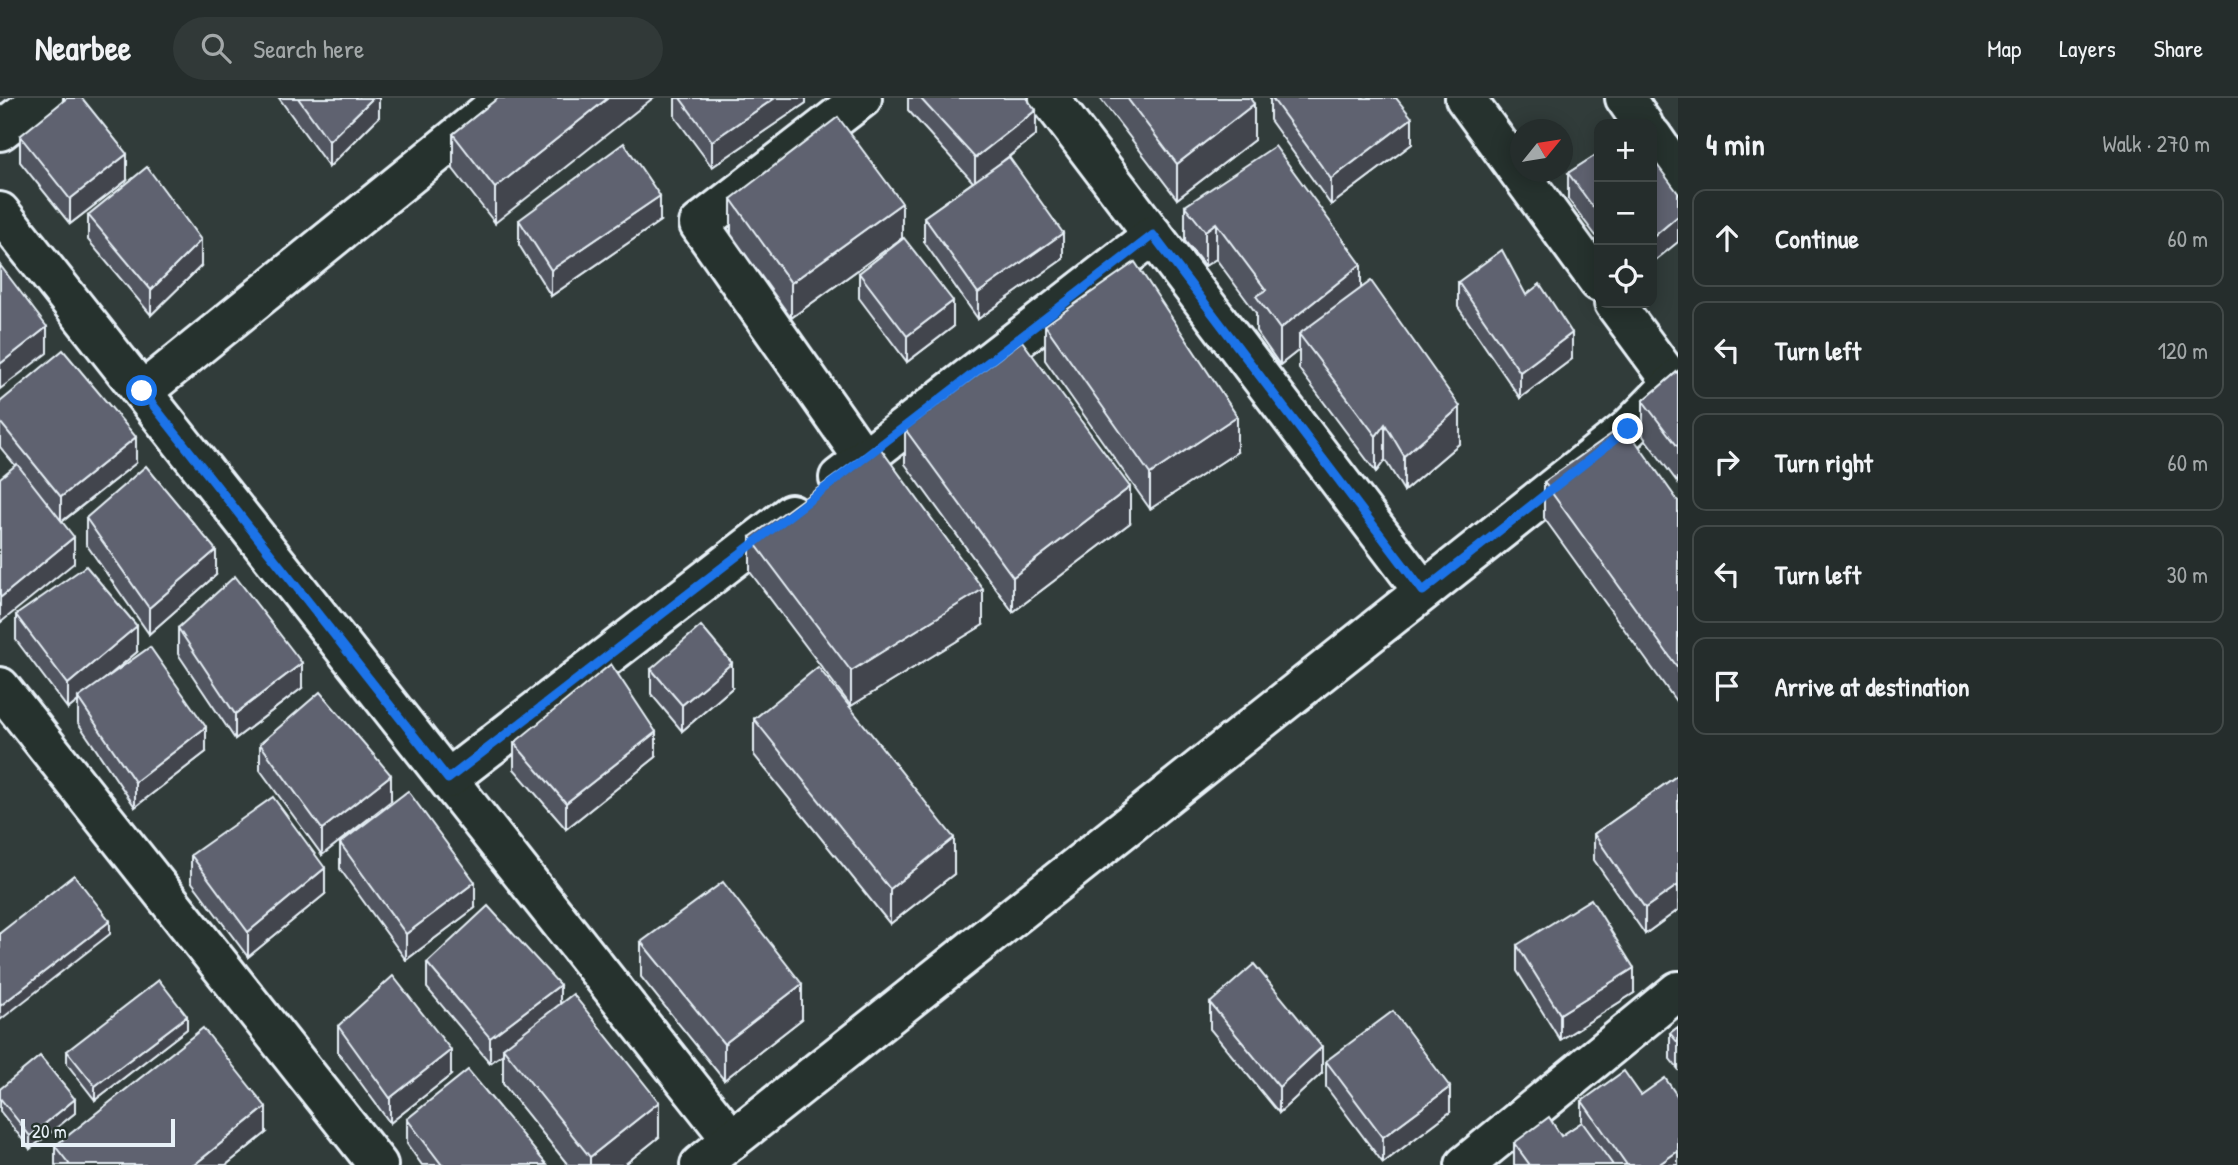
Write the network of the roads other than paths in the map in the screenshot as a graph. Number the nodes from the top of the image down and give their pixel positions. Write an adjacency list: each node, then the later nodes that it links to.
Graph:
1 (43, 98): 8 (street)
2 (505, 98): 16 (street)
3 (862, 98): 17 (street)
4 (1049, 98): 12 (street)
5 (1465, 98): 13 (street)
6 (1625, 98): 7 (street)
7 (1640, 119)
8 (0, 131)
9 (1657, 143): 10 (street)
10 (1678, 174)
11 (0, 212): 16 (street)
12 (1153, 235): 17 (street); 18 (street)
13 (1594, 275)
14 (1618, 308): 15 (street)
15 (1676, 381): 18 (street)
16 (142, 391): 20 (street)
17 (864, 459): 20 (street)
18 (1423, 591): 22 (street)
19 (0, 687): 23 (street)
20 (448, 779): 22 (street)
21 (1678, 991): 25 (street)
22 (732, 1140): 24 (street)
23 (378, 1165)
24 (700, 1165)
25 (1465, 1165)

